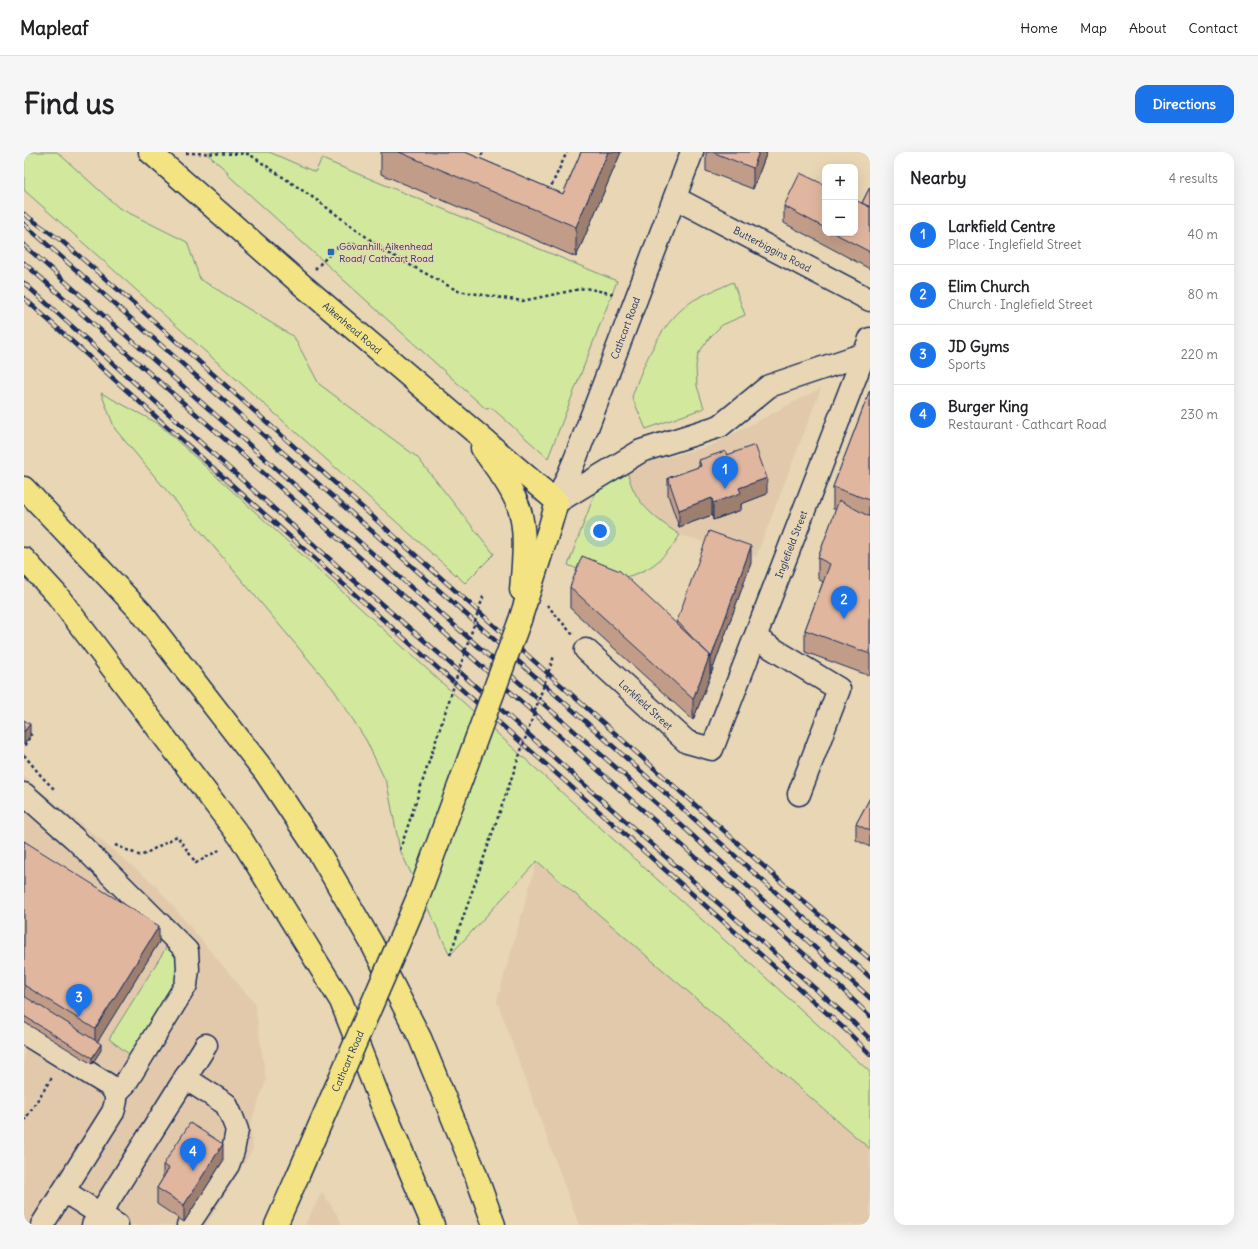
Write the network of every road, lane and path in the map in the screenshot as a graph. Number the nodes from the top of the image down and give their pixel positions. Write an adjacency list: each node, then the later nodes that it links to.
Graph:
1 (151, 152): 8 (path); 9 (main road, Aikenhead Road)
2 (483, 152): 5 (path)
3 (567, 152): 6 (path)
4 (692, 152): 7 (street, Cathcart Road)
5 (476, 166)
6 (547, 197)
7 (675, 198): 10 (street, Cathcart Road); 11 (street, Butterbiggins Road)
8 (388, 253): 9 (path); 10 (path)
9 (301, 284): 13 (main road, Aikenhead Road)
10 (636, 298): 15 (street, Cathcart Road)
11 (870, 300)
12 (867, 347): 15 (street); 20 (street, Inglefield Street)
13 (467, 426): 15 (main road, Aikenhead Road); 19 (main road)
14 (24, 488): 46 (main road)
15 (557, 502): 17 (main road, Cathcart Road)
16 (24, 559): 30 (main road)
17 (531, 587): 19 (main road, Cathcart Road); 21 (path)
18 (484, 594): 32 (path, bridge)
19 (520, 620): 44 (main road, Cathcart Road, bridge)
20 (755, 638): 25 (street, Inglefield Street); 29 (street)
21 (586, 650): 25 (street, Larkfield Street)
22 (554, 656): 33 (path, bridge)
23 (24, 730): 24 (path)
24 (24, 746)
25 (712, 749)
26 (24, 755): 27 (path)
27 (58, 793)
28 (24, 794): 38 (street)
29 (799, 794)
30 (240, 838): 31 (path); 45 (main road)
31 (112, 844)
32 (400, 850)
33 (450, 955)
34 (24, 1033): 36 (street)
35 (206, 1045): 37 (street)
36 (64, 1058): 38 (street); 39 (path)
37 (185, 1078): 41 (street); 43 (street)
38 (116, 1093): 40 (street)
39 (24, 1121)
40 (64, 1191): 41 (street); 42 (street)
41 (103, 1221)
42 (42, 1225)
43 (188, 1225)
44 (276, 1225)
45 (433, 1225)
46 (494, 1225)

